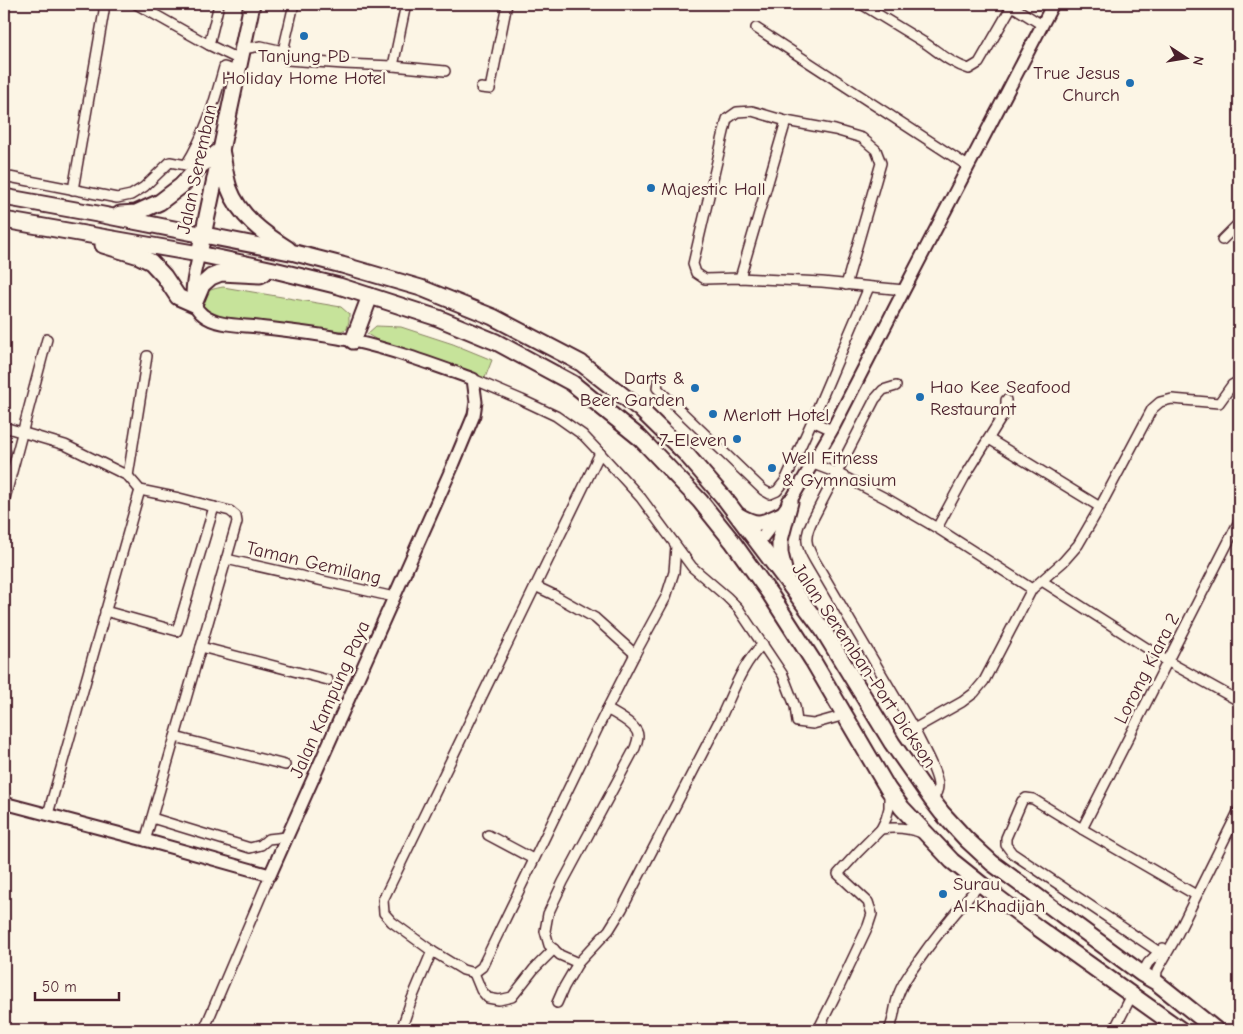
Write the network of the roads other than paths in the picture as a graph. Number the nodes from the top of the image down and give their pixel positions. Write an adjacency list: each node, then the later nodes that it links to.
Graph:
1 (103, 4): 23 (street)
2 (136, 4): 13 (street)
3 (219, 4): 13 (street)
4 (252, 4): 15 (main road, Jalan Seremban)
5 (294, 4): 14 (street)
6 (406, 4): 16 (street)
7 (507, 4): 18 (street)
8 (861, 4): 9 (street)
9 (1011, 4): 11 (street)
10 (1053, 4): 11 (street)
11 (1042, 25): 21 (street)
12 (756, 28): 21 (street)
13 (209, 45): 15 (street)
14 (283, 50): 15 (street); 16 (street)
15 (240, 60): 20 (main road, Jalan Seremban); 23 (street)
16 (393, 66): 17 (street)
17 (446, 71)
18 (481, 88)
19 (786, 120): 34 (street); 34 (street); 35 (street)
20 (221, 150): 25 (main road); 29 (main road, Jalan Seremban); 32 (main road)
21 (968, 166): 37 (street)
22 (4, 176): 23 (street)
23 (73, 190)
24 (4, 197): 25 (main road)
25 (103, 215): 29 (main road, Jalan Seremban-Port Dickson)
26 (4, 220): 28 (main road)
27 (1239, 223): 30 (street)
28 (72, 231): 31 (main road, Jalan Seremban-Port Dickson); 39 (main road)
29 (202, 234): 31 (main road, Jalan Seremban); 32 (main road, Jalan Seremban-Port Dickson)
30 (1222, 240)
31 (199, 254): 33 (main road, Jalan Seremban-Port Dickson); 39 (street)
32 (295, 254): 62 (main road, Jalan Seremban-Port Dickson)
33 (274, 270): 38 (main road, Jalan Seremban-Port Dickson); 39 (main road)
34 (740, 278): 35 (street)
35 (846, 285): 36 (street)
36 (869, 287): 37 (street); 48 (street)
37 (904, 290): 50 (street)
38 (370, 296): 41 (main road); 78 (main road, Jalan Seremban-Port Dickson)
39 (194, 304): 41 (street)
40 (47, 339): 51 (street)
41 (354, 341): 44 (street)
42 (147, 356): 56 (street)
43 (659, 376): 48 (street)
44 (473, 379): 53 (street); 73 (street, Jalan Kampung Paya)
45 (1239, 381): 61 (street)
46 (896, 386): 55 (street)
47 (1006, 400): 52 (street)
48 (812, 422): 50 (street)
49 (4, 427): 51 (street)
50 (832, 430): 54 (street)
51 (22, 432): 56 (street); 58 (street)
52 (988, 439): 61 (street); 65 (street)
53 (600, 453): 67 (street); 71 (street)
54 (813, 464): 55 (street); 59 (street)
55 (837, 473): 65 (street); 84 (street)
56 (128, 476): 57 (street)
57 (140, 490): 60 (street); 74 (street)
58 (4, 502)
59 (790, 502): 63 (street); 69 (main road)
60 (214, 507): 68 (street); 74 (street)
61 (1100, 507): 70 (street)
62 (737, 515): 63 (main road); 66 (main road, Jalan Seremban-Port Dickson)
63 (781, 515): 66 (street)
64 (1239, 521): 79 (street, Lorong Kiara 2)
65 (937, 528): 72 (street)
66 (758, 543): 69 (main road, Jalan Seremban-Port Dickson); 78 (main road)
67 (676, 546): 75 (street); 77 (street)
68 (226, 559): 73 (street, Taman Gemilang); 76 (street)
69 (786, 580): 88 (main road, Jalan Seremban-Port Dickson)
70 (1042, 581): 72 (street); 79 (street)
71 (535, 586): 77 (street); 104 (street)
72 (1032, 589): 84 (street)
73 (394, 597): 97 (street, Jalan Kampung Paya)
74 (105, 611): 91 (street)
75 (763, 644): 83 (street); 106 (street)
76 (201, 647): 80 (street); 85 (street)
77 (635, 654): 82 (street)
78 (812, 661): 83 (main road, Jalan Seremban-Port Dickson)
79 (1168, 661): 81 (street); 94 (street, Lorong Kiara 2)
80 (328, 680)
81 (1239, 700)
82 (607, 709): 99 (street); 103 (street)
83 (845, 715): 87 (main road, Jalan Seremban-Port Dickson)
84 (914, 730): 88 (street)
85 (175, 737): 86 (street); 92 (street)
86 (285, 765)
87 (888, 789): 93 (street); 96 (main road, Jalan Seremban-Port Dickson)
88 (932, 800): 108 (main road, Jalan Seremban-Port Dickson)
89 (4, 803): 91 (street)
90 (1239, 810): 102 (street)
91 (48, 814): 98 (street)
92 (152, 818): 97 (street); 98 (street)
93 (881, 829): 96 (street); 115 (street)
94 (1082, 829): 102 (street); 105 (street)
95 (488, 836): 99 (street)
96 (929, 836): 101 (main road, Jalan Seremban-Port Dickson)
97 (286, 837): 100 (street, Jalan Kampung Paya)
98 (146, 841): 100 (street)
99 (534, 859): 107 (street)
100 (270, 875): 113 (street, Jalan Kampung Paya)
101 (980, 884): 110 (main road, Jalan Seremban-Port Dickson); 116 (street)
102 (1196, 895): 105 (street)
103 (554, 949): 106 (street); 107 (street)
104 (432, 951): 107 (street); 114 (street)
105 (1162, 954): 108 (street); 109 (street)
106 (578, 963): 111 (street)
107 (474, 973)
108 (1142, 974): 109 (main road, Jalan Seremban-Port Dickson); 112 (main road)
109 (1156, 982): 118 (main road, Jalan Seremban-Port Dickson)
110 (1132, 995): 112 (main road, Jalan Seremban-Port Dickson); 117 (street)
111 (557, 1003)
112 (1175, 1026)
113 (204, 1030)
114 (401, 1030)
115 (818, 1030)
116 (889, 1030)
117 (1114, 1030)
118 (1216, 1030)

